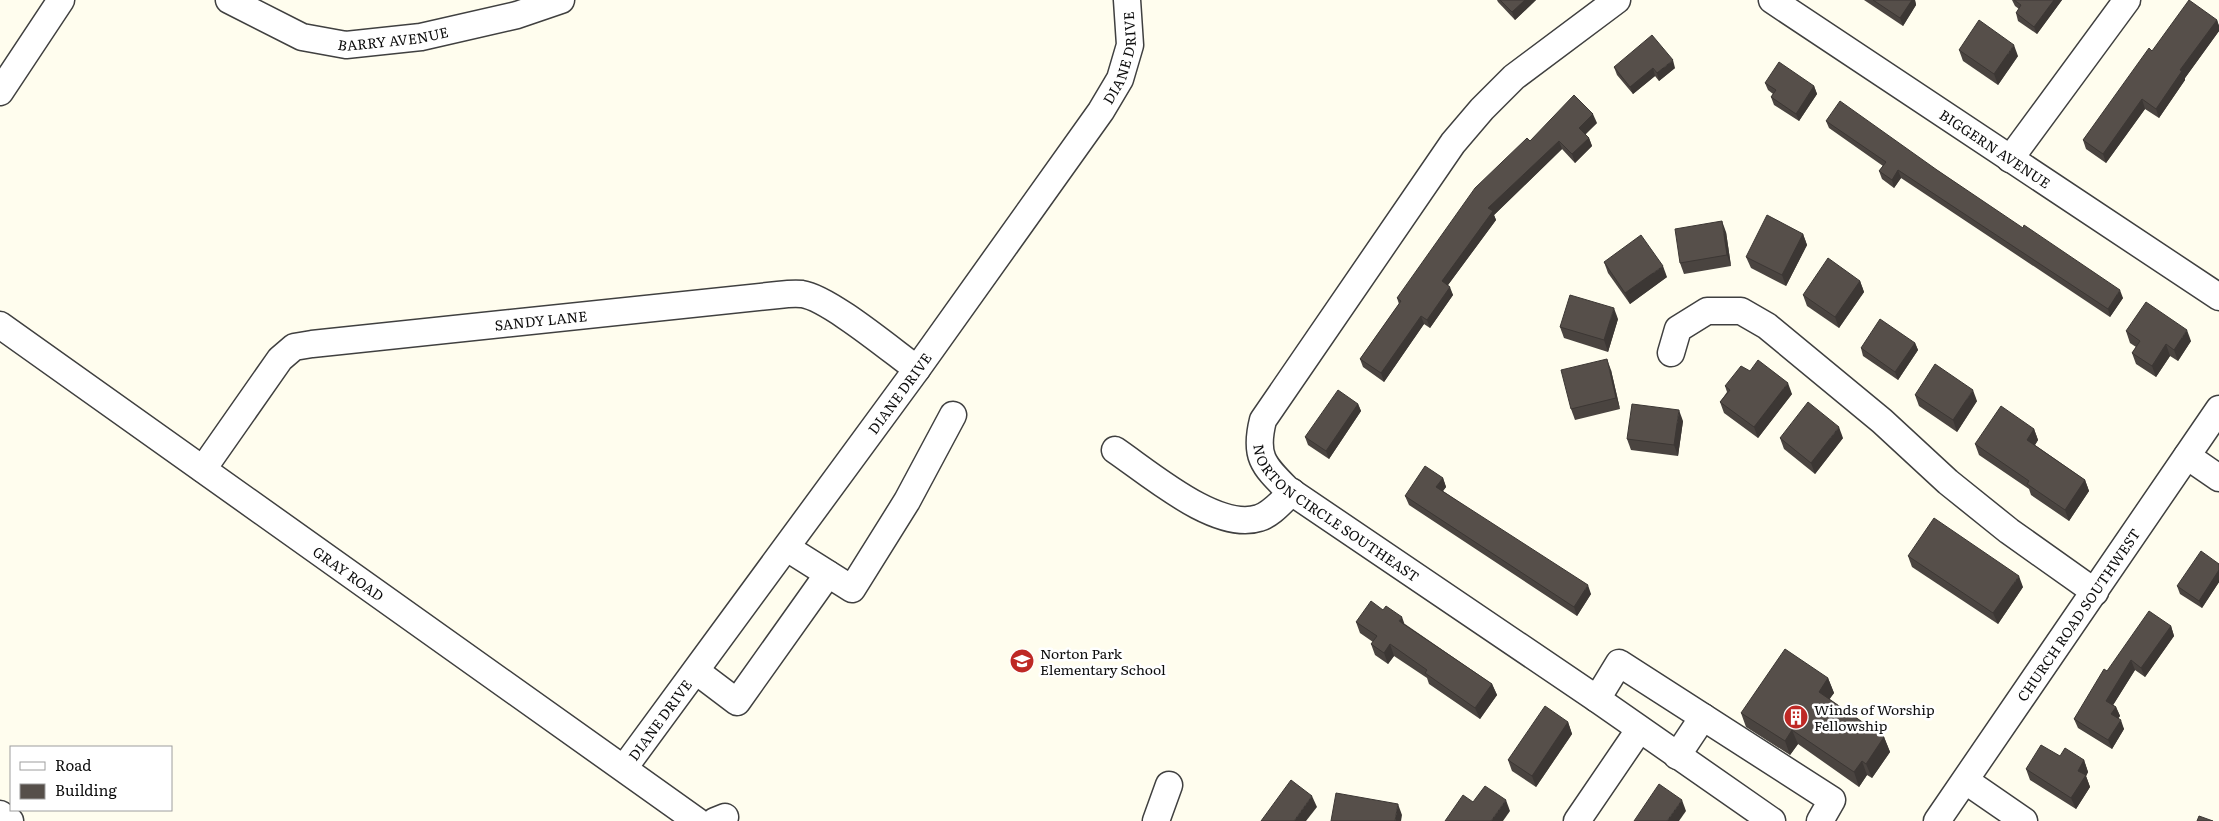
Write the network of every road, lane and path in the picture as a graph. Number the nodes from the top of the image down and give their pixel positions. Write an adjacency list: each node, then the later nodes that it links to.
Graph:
1 (61, 0): 8 (street)
2 (229, 0): 3 (street, BARRY AVENUE)
3 (561, 0)
4 (1127, 0): 13 (street, DIANE DRIVE)
5 (1618, 0): 20 (street, NORTON CIRCLE SOUTHEAST)
6 (1772, 0): 9 (street, BIGGERN AVENUE)
7 (2127, 0): 9 (street)
8 (0, 92)
9 (2010, 159): 10 (street, BIGGERN AVENUE)
10 (2219, 297)
11 (0, 325): 18 (street, GRAY ROAD)
12 (1671, 353): 23 (street)
13 (917, 369): 18 (street, SANDY LANE); 21 (street, DIANE DRIVE)
14 (2219, 409): 17 (street, CHURCH ROAD SOUTHWEST)
15 (953, 415): 22 (street)
16 (1115, 450): 20 (street)
17 (2188, 456): 19 (street); 23 (street, CHURCH ROAD SOUTHWEST)
18 (203, 469): 29 (street, GRAY ROAD)
19 (2219, 478)
20 (1292, 492): 25 (street, NORTON CIRCLE SOUTHEAST)
21 (787, 548): 22 (street); 24 (street, DIANE DRIVE)
22 (828, 574): 24 (street)
23 (2095, 592): 30 (street, CHURCH ROAD SOUTHWEST)
24 (696, 671): 29 (street, DIANE DRIVE)
25 (1597, 698): 26 (street); 27 (street, NORTON CIRCLE SOUTHEAST)
26 (1703, 717): 28 (street); 38 (street)
27 (1639, 730): 28 (street, NORTON CIRCLE SOUTHEAST); 36 (street)
28 (1677, 756): 37 (street, NORTON CIRCLE SOUTHEAST)
29 (624, 768): 34 (street, GRAY ROAD)
30 (1966, 780): 39 (street, CHURCH ROAD SOUTHWEST); 40 (street)
31 (1169, 785): 35 (street)
32 (0, 814): 33 (street)
33 (10, 821)
34 (698, 821)
35 (1156, 821)
36 (1577, 821)
37 (1772, 821)
38 (1820, 821)
39 (1937, 821)
40 (2024, 821)

